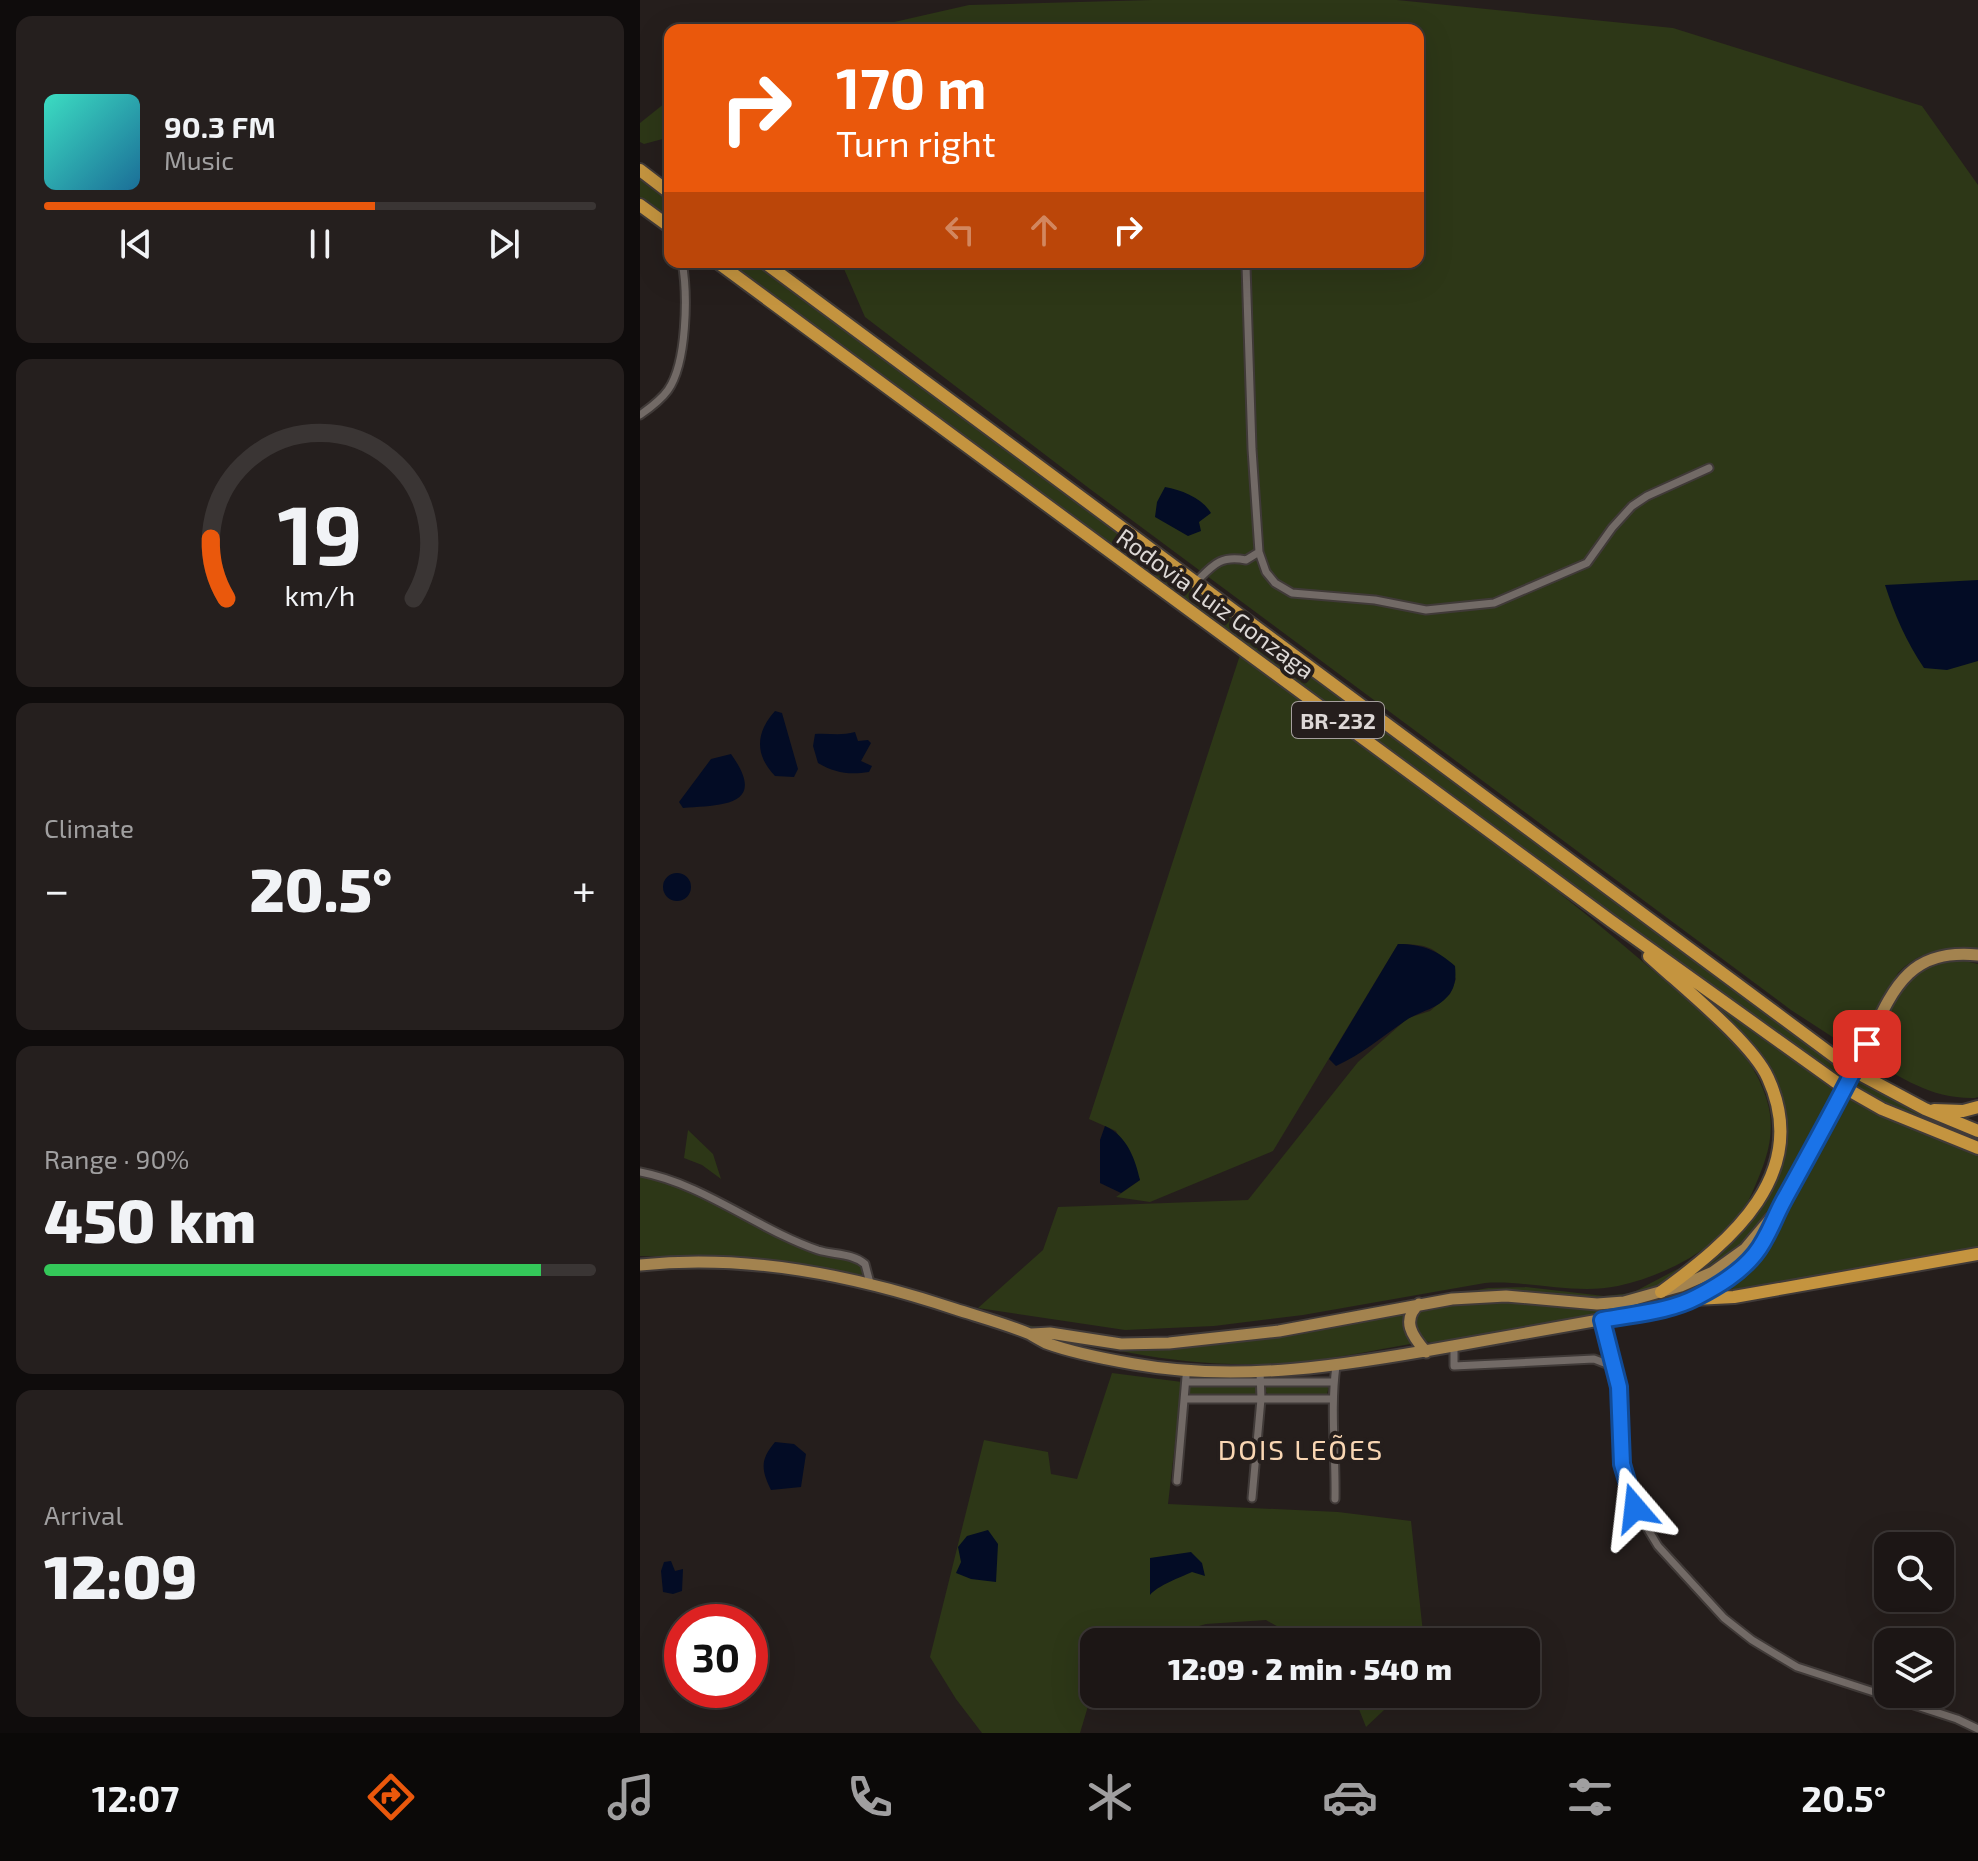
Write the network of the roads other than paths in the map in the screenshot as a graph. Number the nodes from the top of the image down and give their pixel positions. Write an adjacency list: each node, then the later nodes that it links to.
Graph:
1 (640, 170): 2 (highway)
2 (664, 188)
3 (640, 205): 4 (highway)
4 (664, 223)
5 (683, 268): 9 (street)
6 (725, 268): 13 (highway, Rodovia Luiz Gonzaga / BR-232)
7 (772, 268): 12 (highway, Rodovia Luiz Gonzaga / BR-232)
8 (1246, 268): 11 (street)
9 (640, 415)
10 (1709, 468): 11 (street)
11 (1259, 552): 12 (street)
12 (1196, 582): 16 (highway, Rodovia Luiz Gonzaga / BR-232)
13 (1611, 921): 18 (highway, Rodovia Luiz Gonzaga / BR-232); 24 (highway)
14 (1978, 955): 20 (main road, bridge)
15 (1978, 1107): 16 (highway)
16 (1925, 1109): 17 (highway, Rodovia Luiz Gonzaga / BR-232)
17 (1978, 1131)
18 (1978, 1148)
19 (640, 1172): 23 (street)
20 (1777, 1212): 24 (main road); 25 (main road)
21 (1978, 1254): 25 (highway)
22 (640, 1265): 23 (main road)
23 (870, 1283): 28 (main road)
24 (1661, 1292): 26 (main road)
25 (1694, 1299): 27 (main road)
26 (1420, 1303): 28 (main road); 30 (main road)
27 (1602, 1320): 29 (main road); 32 (street)
28 (1030, 1334): 33 (main road)
29 (1454, 1346): 30 (main road); 32 (street)
30 (1426, 1352): 31 (main road)
31 (1336, 1366): 34 (main road); 35 (street)
32 (1612, 1366): 42 (street)
33 (1186, 1376): 34 (main road); 36 (street)
34 (1261, 1377): 35 (street); 37 (street)
35 (1334, 1382): 38 (street)
36 (1185, 1399): 37 (street); 39 (street)
37 (1261, 1399): 38 (street); 40 (street)
38 (1333, 1399): 41 (street)
39 (1177, 1481)
40 (1252, 1498)
41 (1335, 1499)
42 (1978, 1729)

